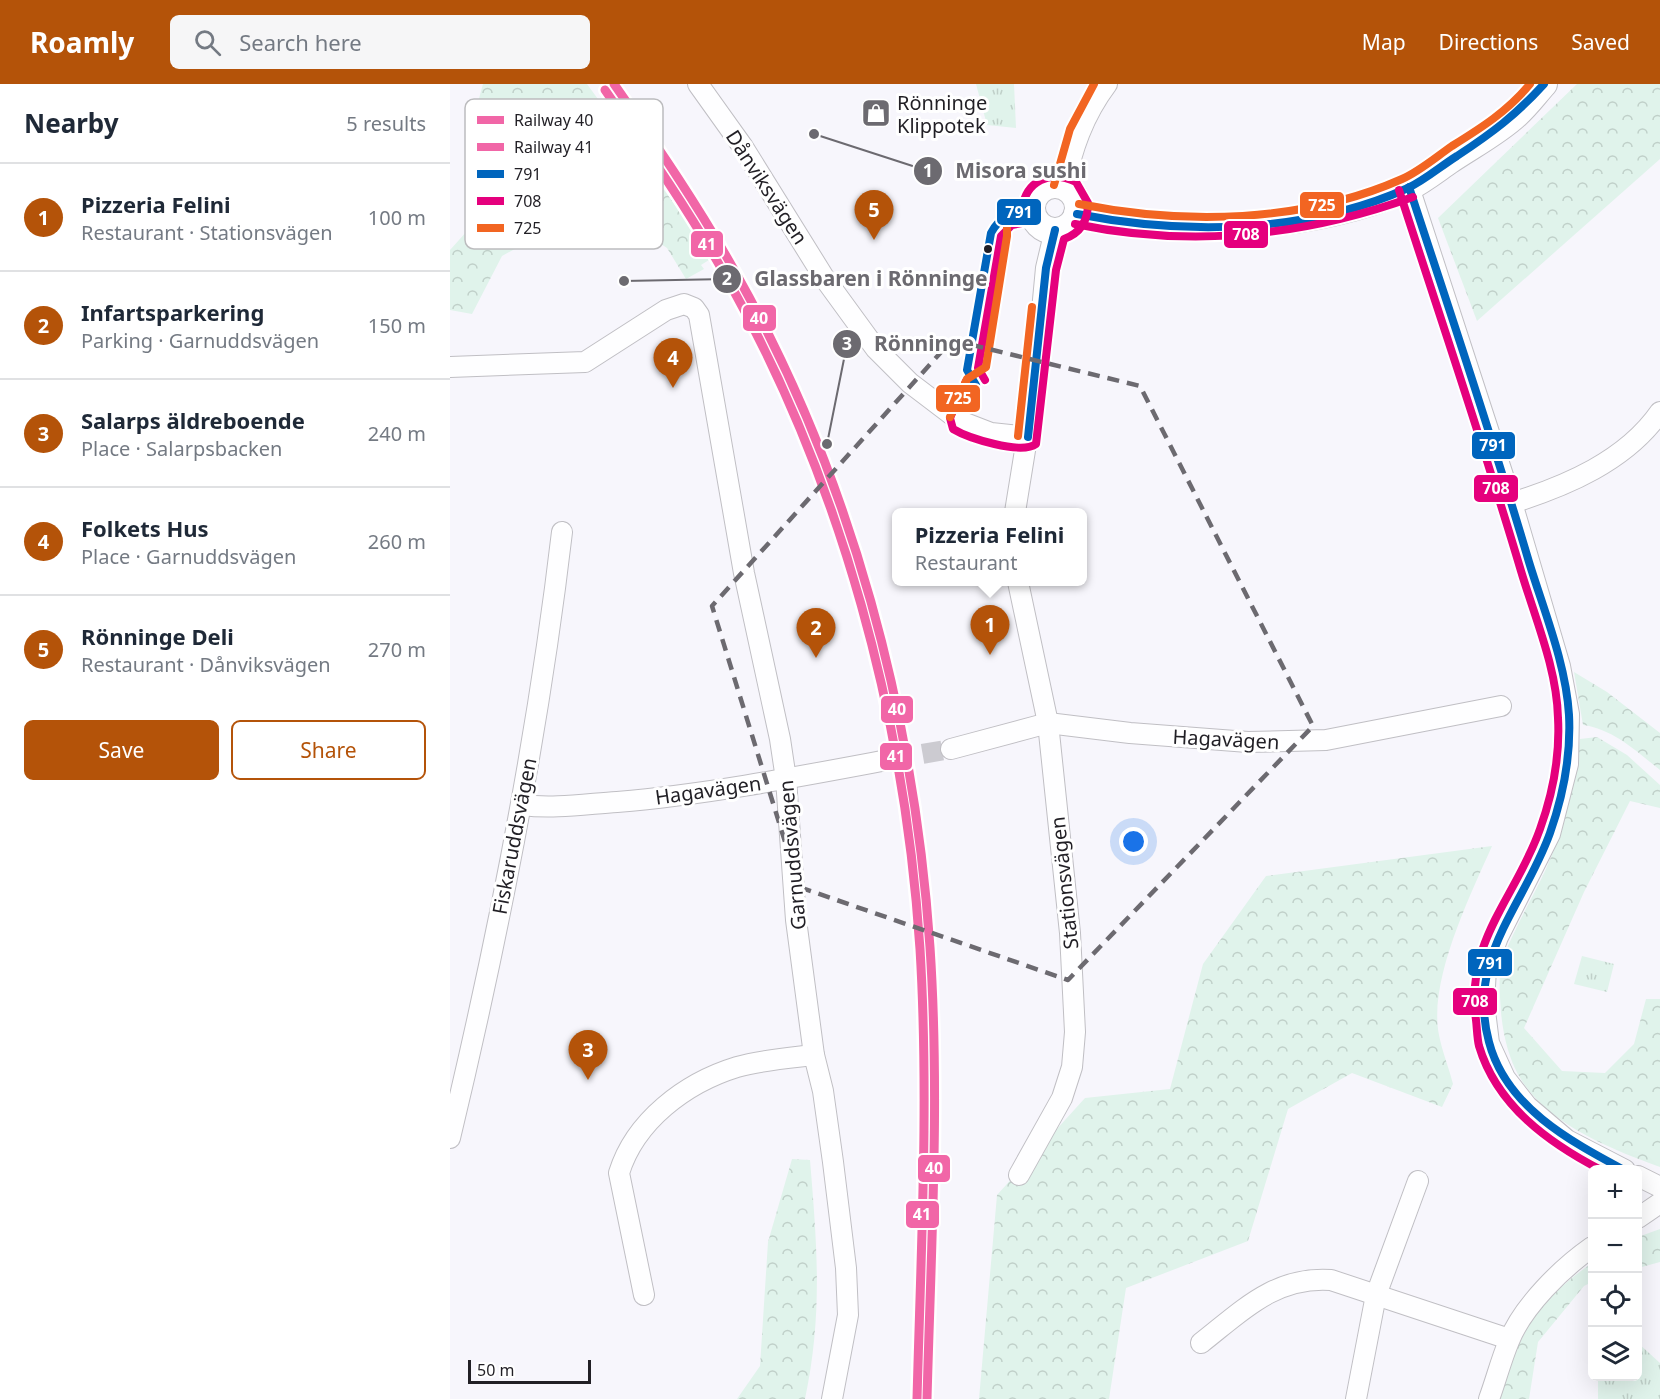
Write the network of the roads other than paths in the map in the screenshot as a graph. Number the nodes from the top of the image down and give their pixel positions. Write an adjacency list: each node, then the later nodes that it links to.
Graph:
1 (698, 84): 10 (street, Dånviksvägen)
2 (1107, 84): 4 (street)
3 (1544, 84): 5 (main road)
4 (1064, 187): 6 (main road); 7 (main road)
5 (1410, 187): 6 (main road); 11 (street)
6 (1077, 214): 7 (main road)
7 (1055, 230): 10 (street)
8 (450, 367): 19 (street, Garnuddsvägen)
9 (1660, 412): 11 (street)
10 (1028, 437): 12 (street)
11 (1512, 503): 23 (street)
12 (1016, 508)
13 (562, 532): 20 (street, Fiskaruddsvägen)
14 (1019, 586): 16 (street, Stationsvägen)
15 (1501, 706): 16 (street, Hagavägen)
16 (1048, 723): 17 (street, Hagavägen); 24 (street, Stationsvägen)
17 (951, 749)
18 (893, 759): 19 (street, Hagavägen)
19 (786, 779): 20 (street, Hagavägen); 21 (street, Garnuddsvägen)
20 (522, 805): 22 (street, Fiskaruddsvägen)
21 (814, 1055): 31 (street); 35 (street, Garnuddsvägen)
22 (450, 1138)
23 (1615, 1165)
24 (1019, 1175)
25 (1642, 1178): 27 (street)
26 (1418, 1181): 32 (street)
27 (1660, 1187)
28 (1660, 1203): 29 (street)
29 (1642, 1215)
30 (1588, 1251): 33 (street)
31 (644, 1295)
32 (1376, 1295): 33 (street); 34 (street); 36 (street)
33 (1509, 1339): 37 (street)
34 (1201, 1343)
35 (832, 1399)
36 (1356, 1399)
37 (1489, 1399)

